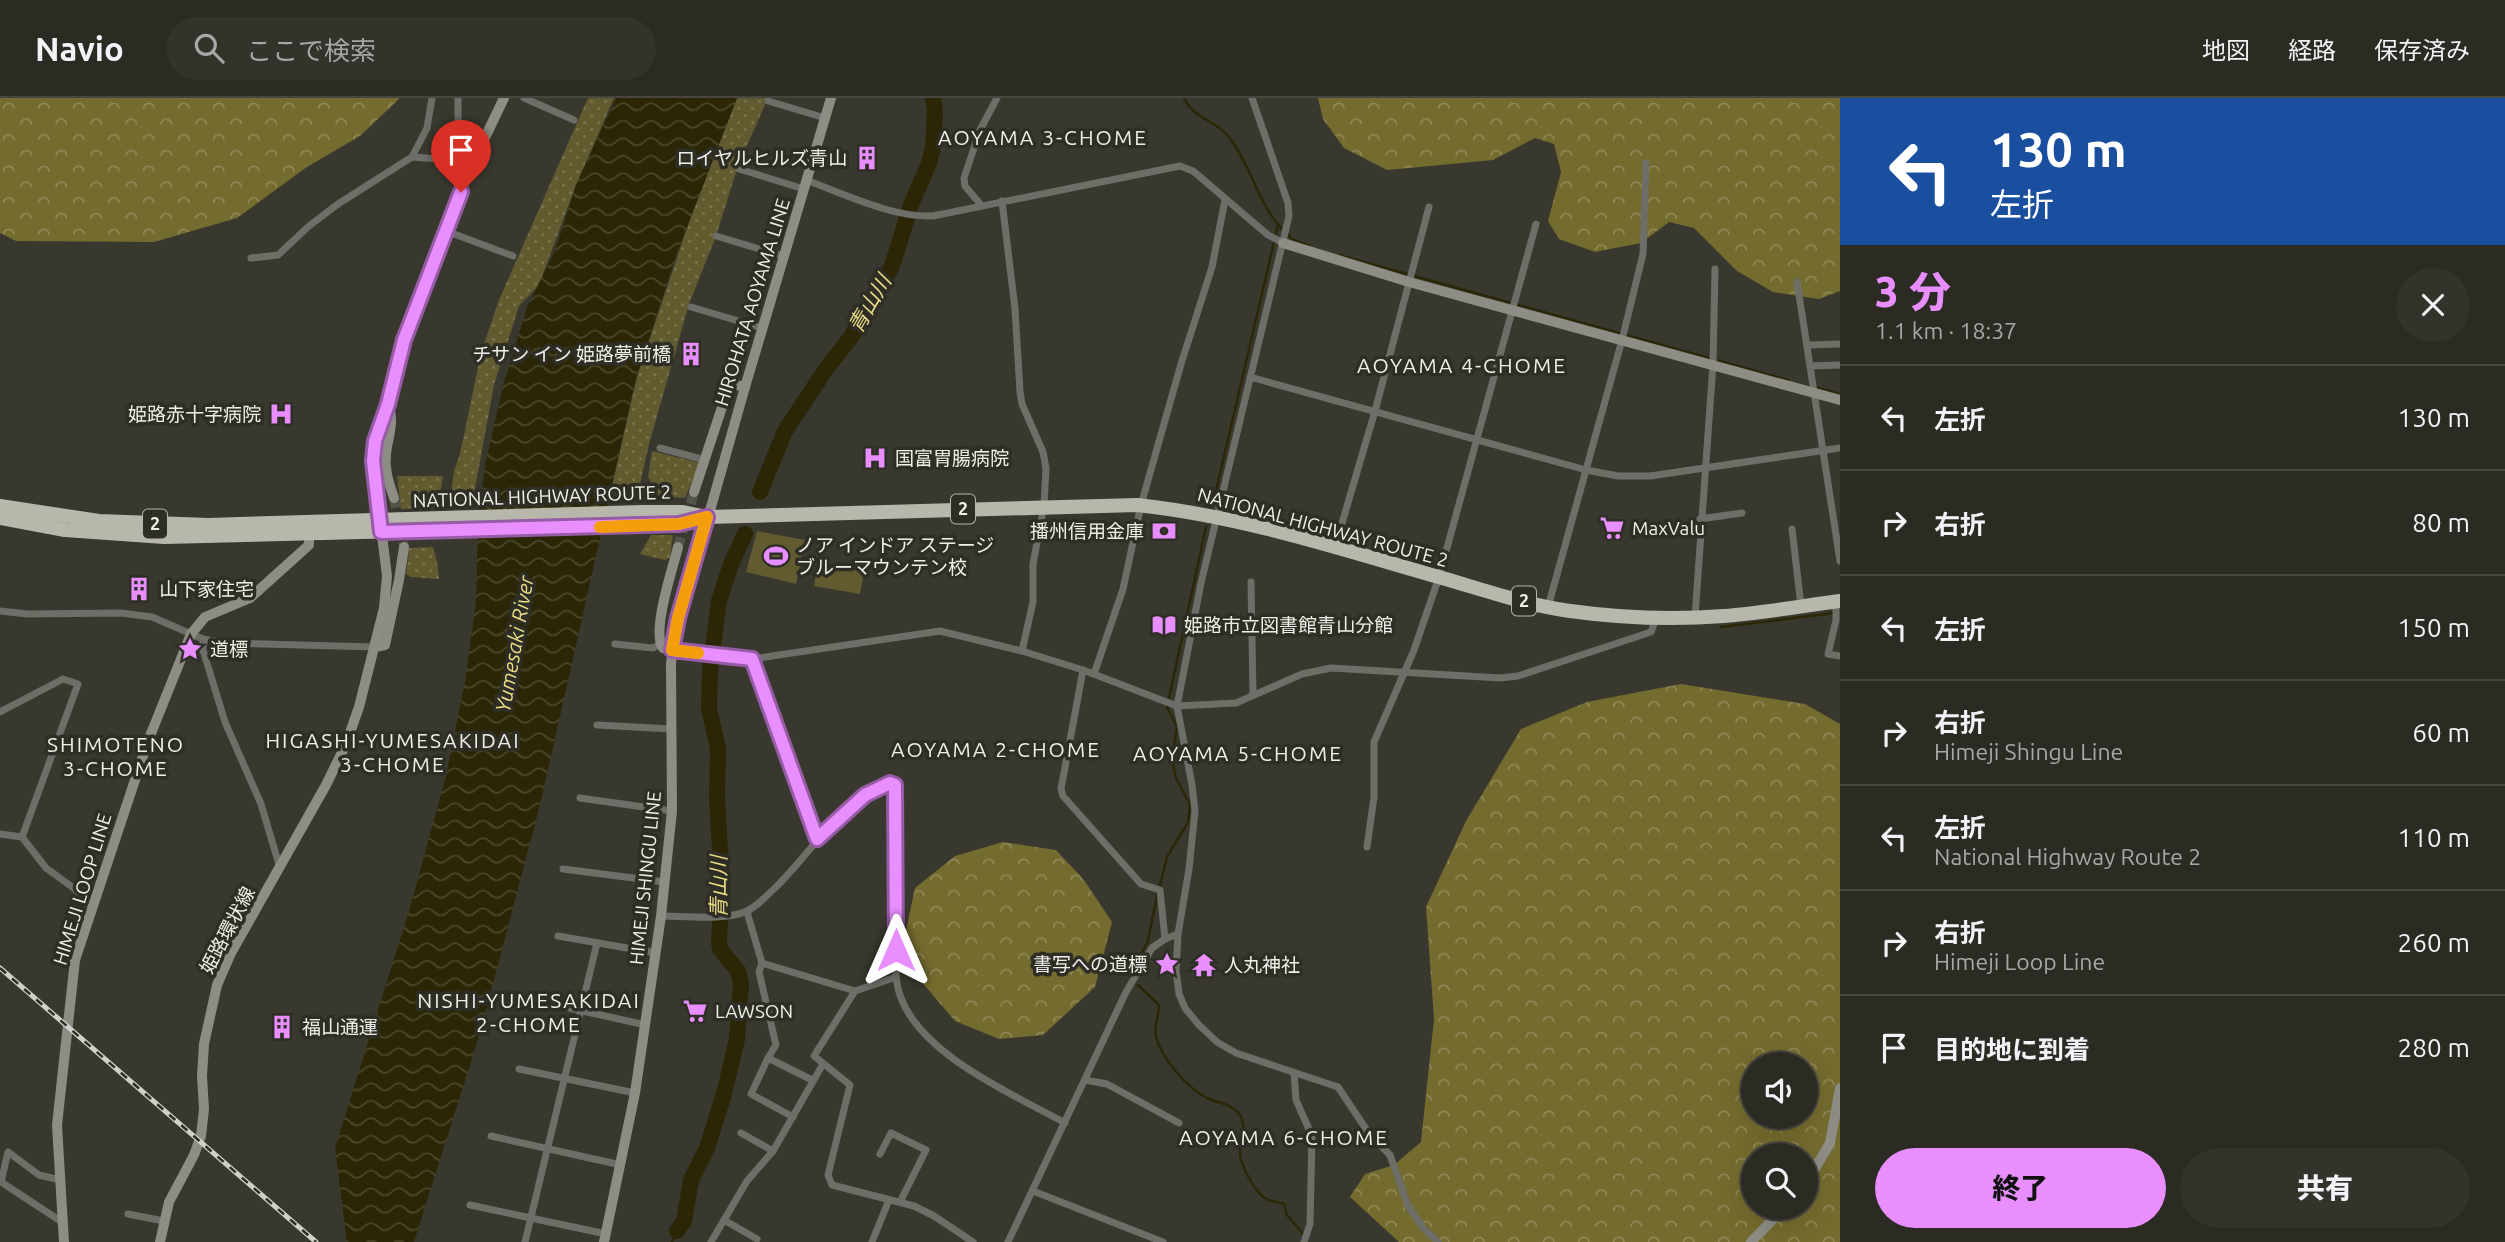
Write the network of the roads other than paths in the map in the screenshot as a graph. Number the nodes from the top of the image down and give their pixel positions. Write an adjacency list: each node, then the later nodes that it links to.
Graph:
1 (432, 98): 11 (street)
2 (458, 98): 13 (street)
3 (504, 98): 15 (main road)
4 (524, 98): 10 (street)
5 (831, 98): 9 (main road, HIROHATA AOYAMA LINE)
6 (997, 98): 19 (street)
7 (1252, 98): 24 (street)
8 (768, 101): 9 (street)
9 (825, 118): 16 (main road, HIROHATA AOYAMA LINE)
10 (574, 120)
11 (412, 157): 13 (street); 27 (street)
12 (1646, 163): 34 (street)
13 (458, 165): 15 (street)
14 (739, 169): 16 (street)
15 (468, 173): 22 (main road)
16 (805, 184): 19 (street); 26 (main road, HIROHATA AOYAMA LINE)
17 (1225, 200): 18 (street); 24 (street); 55 (street)
18 (1002, 201): 19 (street); 57 (street)
19 (981, 205)
20 (1429, 207): 29 (street)
21 (1536, 225): 31 (street)
22 (446, 231): 25 (street); 44 (main road)
23 (716, 236): 26 (street)
24 (1283, 243): 29 (main road); 40 (street)
25 (513, 256)
26 (783, 256): 33 (main road, HIROHATA AOYAMA LINE)
27 (251, 258)
28 (1715, 269): 37 (street)
29 (1409, 282): 31 (main road); 45 (street)
30 (1797, 282): 36 (street)
31 (1515, 305): 34 (main road); 46 (street)
32 (691, 307): 33 (street)
33 (762, 328): 41 (main road, HIROHATA AOYAMA LINE)
34 (1623, 335): 37 (main road); 51 (street)
35 (1840, 344): 36 (street)
36 (1807, 345): 38 (street)
37 (1713, 359): 42 (main road); 52 (street)
38 (1810, 366): 39 (street); 42 (street)
39 (1840, 366)
40 (1250, 377): 45 (street); 59 (street)
41 (745, 387): 50 (main road); 60 (main road, HIROHATA AOYAMA LINE)
42 (1813, 388): 43 (main road); 49 (street)
43 (1840, 400)
44 (388, 404): 54 (main road); 63 (main road)
45 (1374, 411): 46 (street); 68 (street)
46 (1477, 440): 51 (street); 70 (street)
47 (660, 448): 50 (street)
48 (1840, 448): 49 (street)
49 (1824, 450): 52 (street); 69 (street)
50 (705, 460): 53 (main road)
51 (1586, 470): 52 (street); 73 (street)
52 (1704, 470): 62 (street)
53 (694, 492)
54 (394, 498)
55 (1141, 505): 57 (highway, NATIONAL HIGHWAY ROUTE 2 / 2); 59 (highway, NATIONAL HIGHWAY ROUTE 2 / 2); 89 (street)
56 (0, 506): 63 (highway, NATIONAL HIGHWAY ROUTE 2 / 2)
57 (1044, 506): 60 (highway, NATIONAL HIGHWAY ROUTE 2 / 2); 84 (street)
58 (1742, 513): 62 (street)
59 (1217, 516): 68 (highway, NATIONAL HIGHWAY ROUTE 2 / 2); 91 (street)
60 (707, 517): 63 (highway, NATIONAL HIGHWAY ROUTE 2 / 2); 83 (main road, HIMEJI SHINGU LINE)
61 (0, 518): 65 (highway, NATIONAL HIGHWAY ROUTE 2 / 2)
62 (1700, 519): 77 (street)
63 (380, 526): 65 (highway, NATIONAL HIGHWAY ROUTE 2 / 2); 82 (main road)
64 (1792, 529): 74 (street)
65 (309, 534): 78 (main road, HIMEJI LOOP LINE)
66 (404, 547): 82 (main road)
67 (678, 547): 81 (main road)
68 (1335, 547): 70 (highway, NATIONAL HIGHWAY ROUTE 2 / 2)
69 (1840, 561)
70 (1439, 577): 73 (highway, NATIONAL HIGHWAY ROUTE 2 / 2); 88 (street)
71 (1251, 582): 90 (street)
72 (1838, 602): 74 (highway, NATIONAL HIGHWAY ROUTE 2 / 2); 85 (street)
73 (1548, 607): 76 (highway, NATIONAL HIGHWAY ROUTE 2 / 2)
74 (1801, 607): 77 (highway, NATIONAL HIGHWAY ROUTE 2 / 2)
75 (0, 611): 78 (street)
76 (1656, 618): 77 (highway, NATIONAL HIGHWAY ROUTE 2 / 2); 88 (street)
77 (1695, 618)
78 (191, 634): 79 (street); 104 (main road, HIMEJI LOOP LINE)
79 (203, 639): 82 (street); 101 (street)
80 (615, 644): 81 (street)
81 (660, 644): 83 (main road)
82 (375, 648): 101 (main road, 姫路環状線)
83 (672, 650): 86 (street); 94 (main road, HIMEJI SHINGU LINE)
84 (1023, 651): 86 (street); 87 (street)
85 (1840, 656)
86 (752, 659): 99 (street)
87 (1083, 670): 89 (street); 109 (street)
88 (1403, 672): 90 (street); 100 (street)
89 (1094, 674): 91 (street)
90 (1253, 695): 91 (street)
91 (1172, 704): 107 (street)
92 (0, 712): 98 (street)
93 (597, 724): 94 (street)
94 (673, 729): 96 (main road, HIMEJI SHINGU LINE)
95 (580, 798): 96 (street)
96 (672, 811): 103 (main road, HIMEJI SHINGU LINE)
97 (0, 834): 98 (street)
98 (22, 837): 104 (street)
99 (817, 839): 105 (street); 113 (street)
100 (1367, 847)
101 (280, 869): 146 (main road, 姫路環状線)
102 (564, 869): 103 (street)
103 (665, 882): 106 (main road, HIMEJI SHINGU LINE)
104 (93, 909): 137 (main road, HIMEJI LOOP LINE)
105 (747, 912): 106 (street); 112 (street)
106 (661, 916): 111 (main road, HIMEJI SHINGU LINE)
107 (1178, 934): 109 (street); 121 (street)
108 (558, 936): 110 (street)
109 (1165, 939): 124 (street)
110 (597, 943): 111 (street); 116 (street)
111 (656, 953): 117 (main road, HIMEJI SHINGU LINE)
112 (762, 963): 114 (street); 118 (street)
113 (896, 977): 114 (street); 128 (street)
114 (855, 991): 119 (street)
115 (537, 1001): 116 (street)
116 (580, 1010): 117 (street); 122 (street)
117 (646, 1025): 126 (main road, HIMEJI SHINGU LINE)
118 (768, 1058): 123 (street); 127 (street)
119 (823, 1063): 123 (street); 139 (street)
120 (519, 1069): 122 (street)
121 (1294, 1073): 158 (street); 159 (street)
122 (565, 1078): 126 (street); 132 (street)
123 (812, 1080): 127 (street)
124 (1085, 1080): 128 (street); 129 (street)
125 (1840, 1088): 135 (main road)
126 (635, 1093): 136 (main road, HIMEJI SHINGU LINE)
127 (793, 1117): 133 (street)
128 (1065, 1123): 138 (street)
129 (1179, 1123)
130 (741, 1133): 133 (street)
131 (491, 1136): 132 (street)
132 (548, 1149): 136 (street); 143 (street)
133 (773, 1151): 144 (street)
134 (880, 1154): 140 (street)
135 (1818, 1164)
136 (621, 1165): 148 (main road, HIMEJI SHINGU LINE)
137 (60, 1180): 147 (main road, HIMEJI LOOP LINE); 147 (street)
138 (1032, 1191): 156 (street); 157 (street)
139 (889, 1200): 140 (street); 154 (street)
140 (900, 1202): 155 (street)
141 (470, 1205): 143 (street)
142 (128, 1214): 146 (street)
143 (531, 1217): 148 (street); 152 (street)
144 (724, 1220): 149 (street); 153 (street)
145 (1772, 1220): 160 (main road)
146 (164, 1221): 151 (main road, 姫路環状線)
147 (62, 1222): 150 (main road, HIMEJI LOOP LINE)
148 (605, 1238)
149 (757, 1239)
150 (64, 1242)
151 (160, 1242)
152 (525, 1242)
153 (711, 1242)
154 (872, 1242)
155 (973, 1242)
156 (1008, 1242)
157 (1163, 1242)
158 (1304, 1242)
159 (1438, 1242)
160 (1751, 1242)

